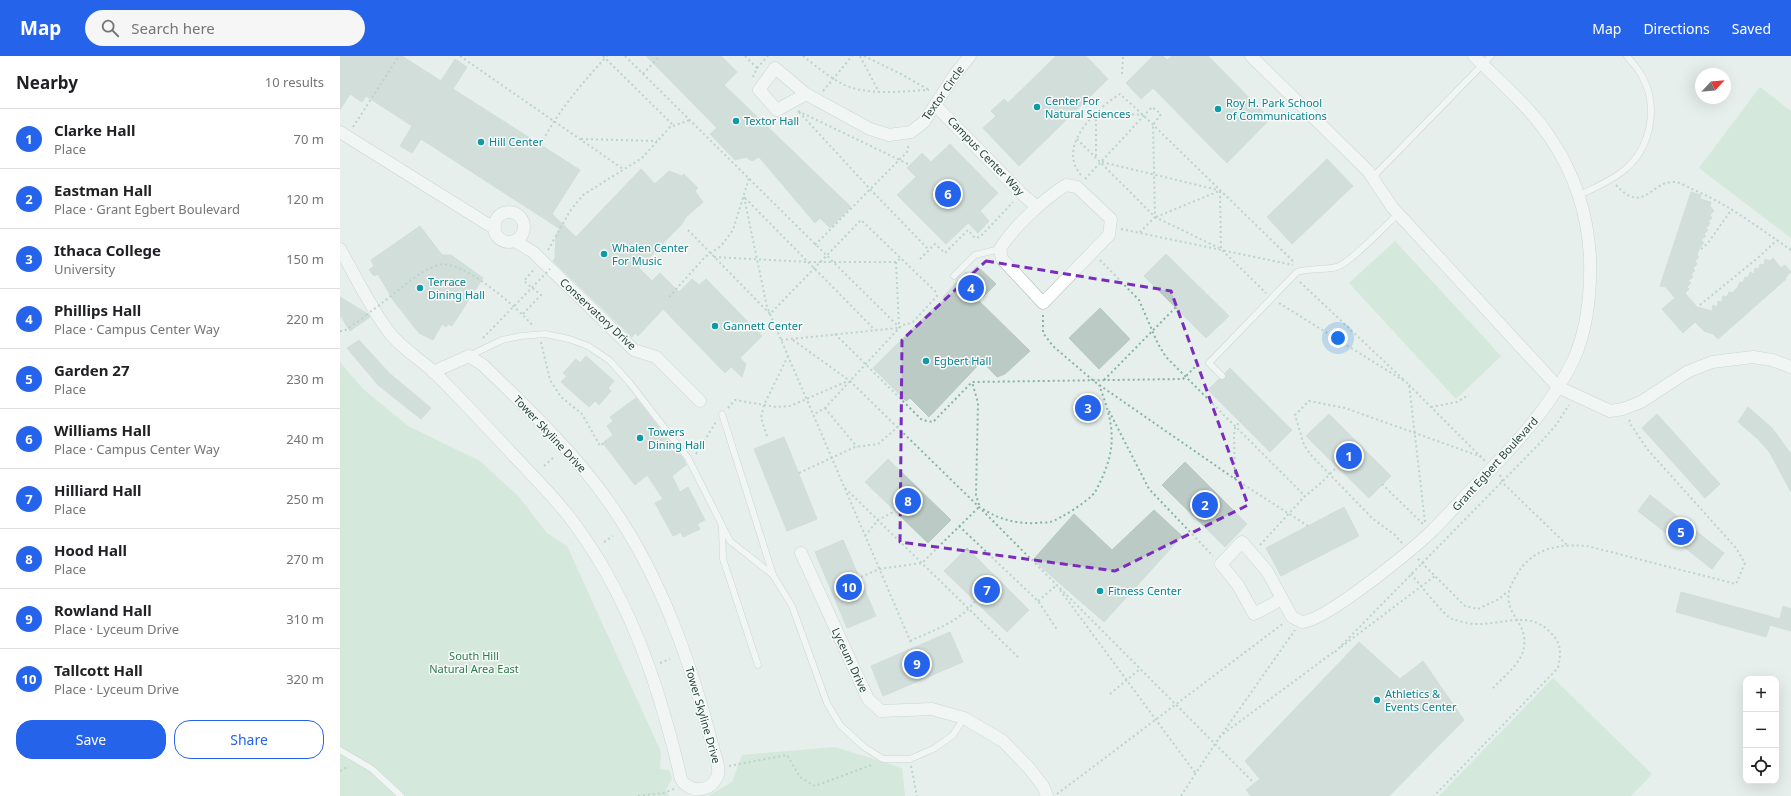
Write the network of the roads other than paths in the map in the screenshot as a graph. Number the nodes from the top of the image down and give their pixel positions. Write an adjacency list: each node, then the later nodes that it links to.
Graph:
1 (970, 56): 6 (street, Textor Circle)
2 (1251, 56): 8 (street)
3 (1627, 56): 9 (lane)
4 (1483, 59): 8 (lane); 9 (street, Grant Egbert Boulevard)
5 (811, 96): 5 (street); 6 (street, Textor Circle)
6 (938, 101): 10 (street, Campus Center Way)
7 (344, 134): 12 (street)
8 (1372, 178): 11 (street)
9 (1580, 194): 21 (street, Grant Egbert Boulevard)
10 (1037, 207): 15 (street); 15 (street)
11 (1398, 214): 20 (lane); 21 (street)
12 (495, 227): 13 (street); 13 (street)
13 (515, 241): 22 (street, Conservatory Drive)
14 (340, 249): 19 (street)
15 (1000, 249): 16 (lane)
16 (954, 276)
17 (470, 356): 19 (street); 19 (street, Tower Skyline Drive); 24 (lane)
18 (1791, 367): 21 (street)
19 (433, 372)
20 (1222, 376)
21 (1558, 387): 27 (street, Grant Egbert Boulevard)
22 (700, 401)
23 (722, 414): 26 (lane)
24 (721, 524): 26 (lane); 28 (lane)
25 (801, 553): 29 (street, Lyceum Drive)
26 (773, 575): 29 (lane)
27 (1282, 599): 27 (street)
28 (758, 665)
29 (964, 718): 32 (street, Lyceum Drive)
30 (340, 750): 31 (lane)
31 (401, 796)
32 (1047, 796)

